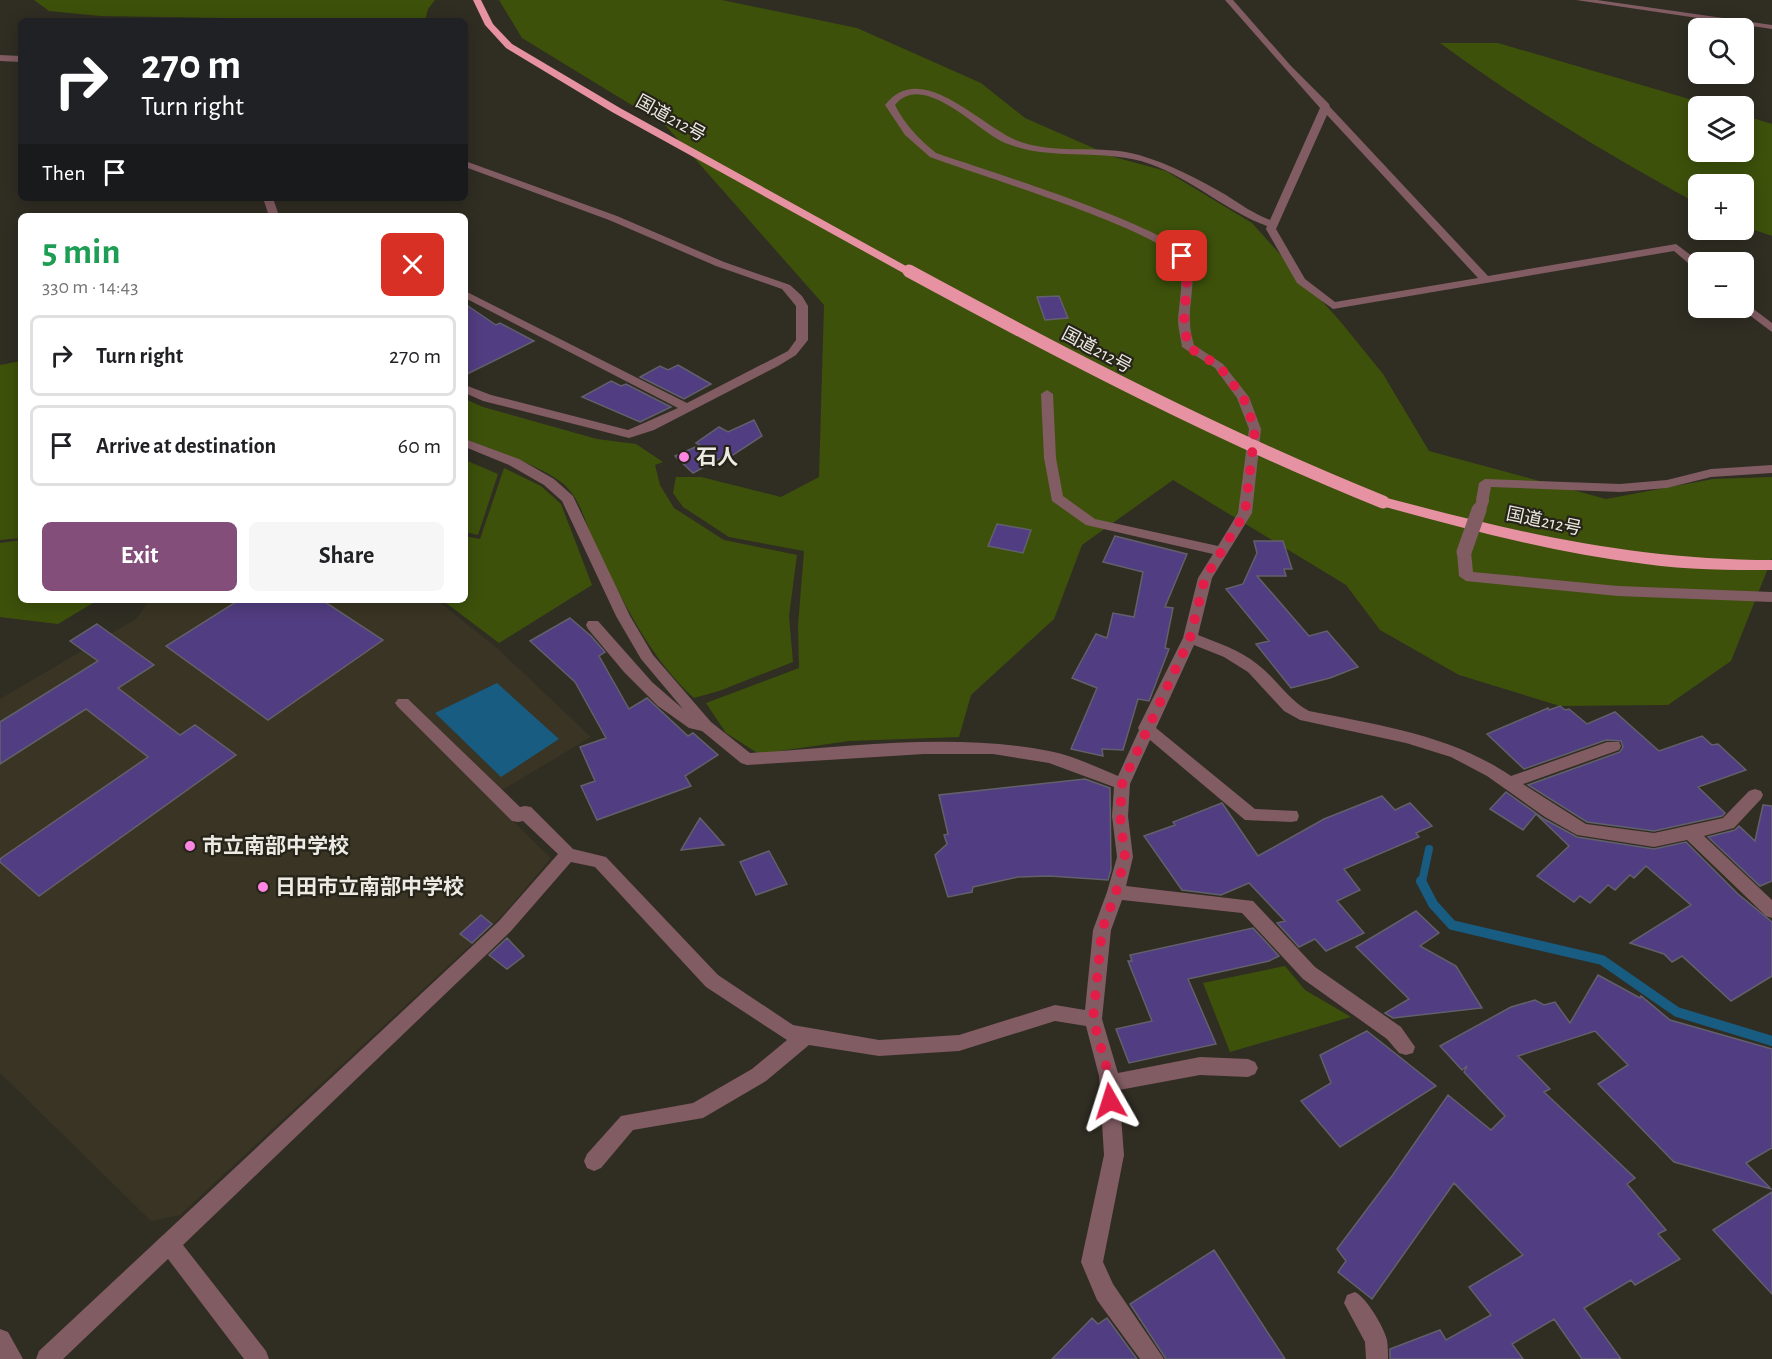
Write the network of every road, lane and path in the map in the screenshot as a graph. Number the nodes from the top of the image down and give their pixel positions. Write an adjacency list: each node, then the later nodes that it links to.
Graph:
1 (477, 0): 21 (highway, 国道212号, bridge)
2 (1229, 0): 7 (street)
3 (1580, 0): 4 (street)
4 (1772, 27)
5 (0, 58): 6 (street)
6 (18, 59)
7 (1326, 106): 9 (street); 11 (street)
8 (468, 165): 17 (street)
9 (1272, 224): 11 (street); 20 (street)
10 (1688, 257): 11 (street)
11 (1486, 280)
12 (468, 296): 17 (street)
13 (1754, 313): 14 (street)
14 (1772, 328)
15 (468, 390): 17 (street)
16 (1047, 394): 20 (street)
17 (687, 408)
18 (468, 444): 26 (street)
19 (1772, 470): 22 (street, bridge)
20 (1221, 551): 24 (street)
21 (1772, 565)
22 (1772, 597)
23 (592, 626): 26 (street)
24 (1190, 638): 27 (street); 29 (street)
25 (403, 703): 34 (street)
26 (706, 726): 30 (street)
27 (1146, 728): 30 (street); 32 (street)
28 (1613, 746): 29 (street)
29 (1509, 783): 33 (street)
30 (1122, 784): 35 (street)
31 (1755, 795): 33 (street)
32 (1291, 816)
33 (1690, 833): 36 (street)
34 (568, 854): 38 (street); 43 (street)
35 (1116, 892): 37 (street); 39 (street)
36 (1768, 902)
37 (1093, 1019): 38 (street); 41 (street)
38 (806, 1036): 42 (street)
39 (1406, 1047)
40 (1248, 1068): 41 (street)
41 (1109, 1083): 49 (street)
42 (594, 1161)
43 (169, 1244): 47 (street); 48 (street)
44 (1355, 1303): 50 (street)
45 (0, 1340): 46 (street)
46 (12, 1359)
47 (47, 1359)
48 (258, 1359)
49 (1153, 1359)
50 (1377, 1359)

